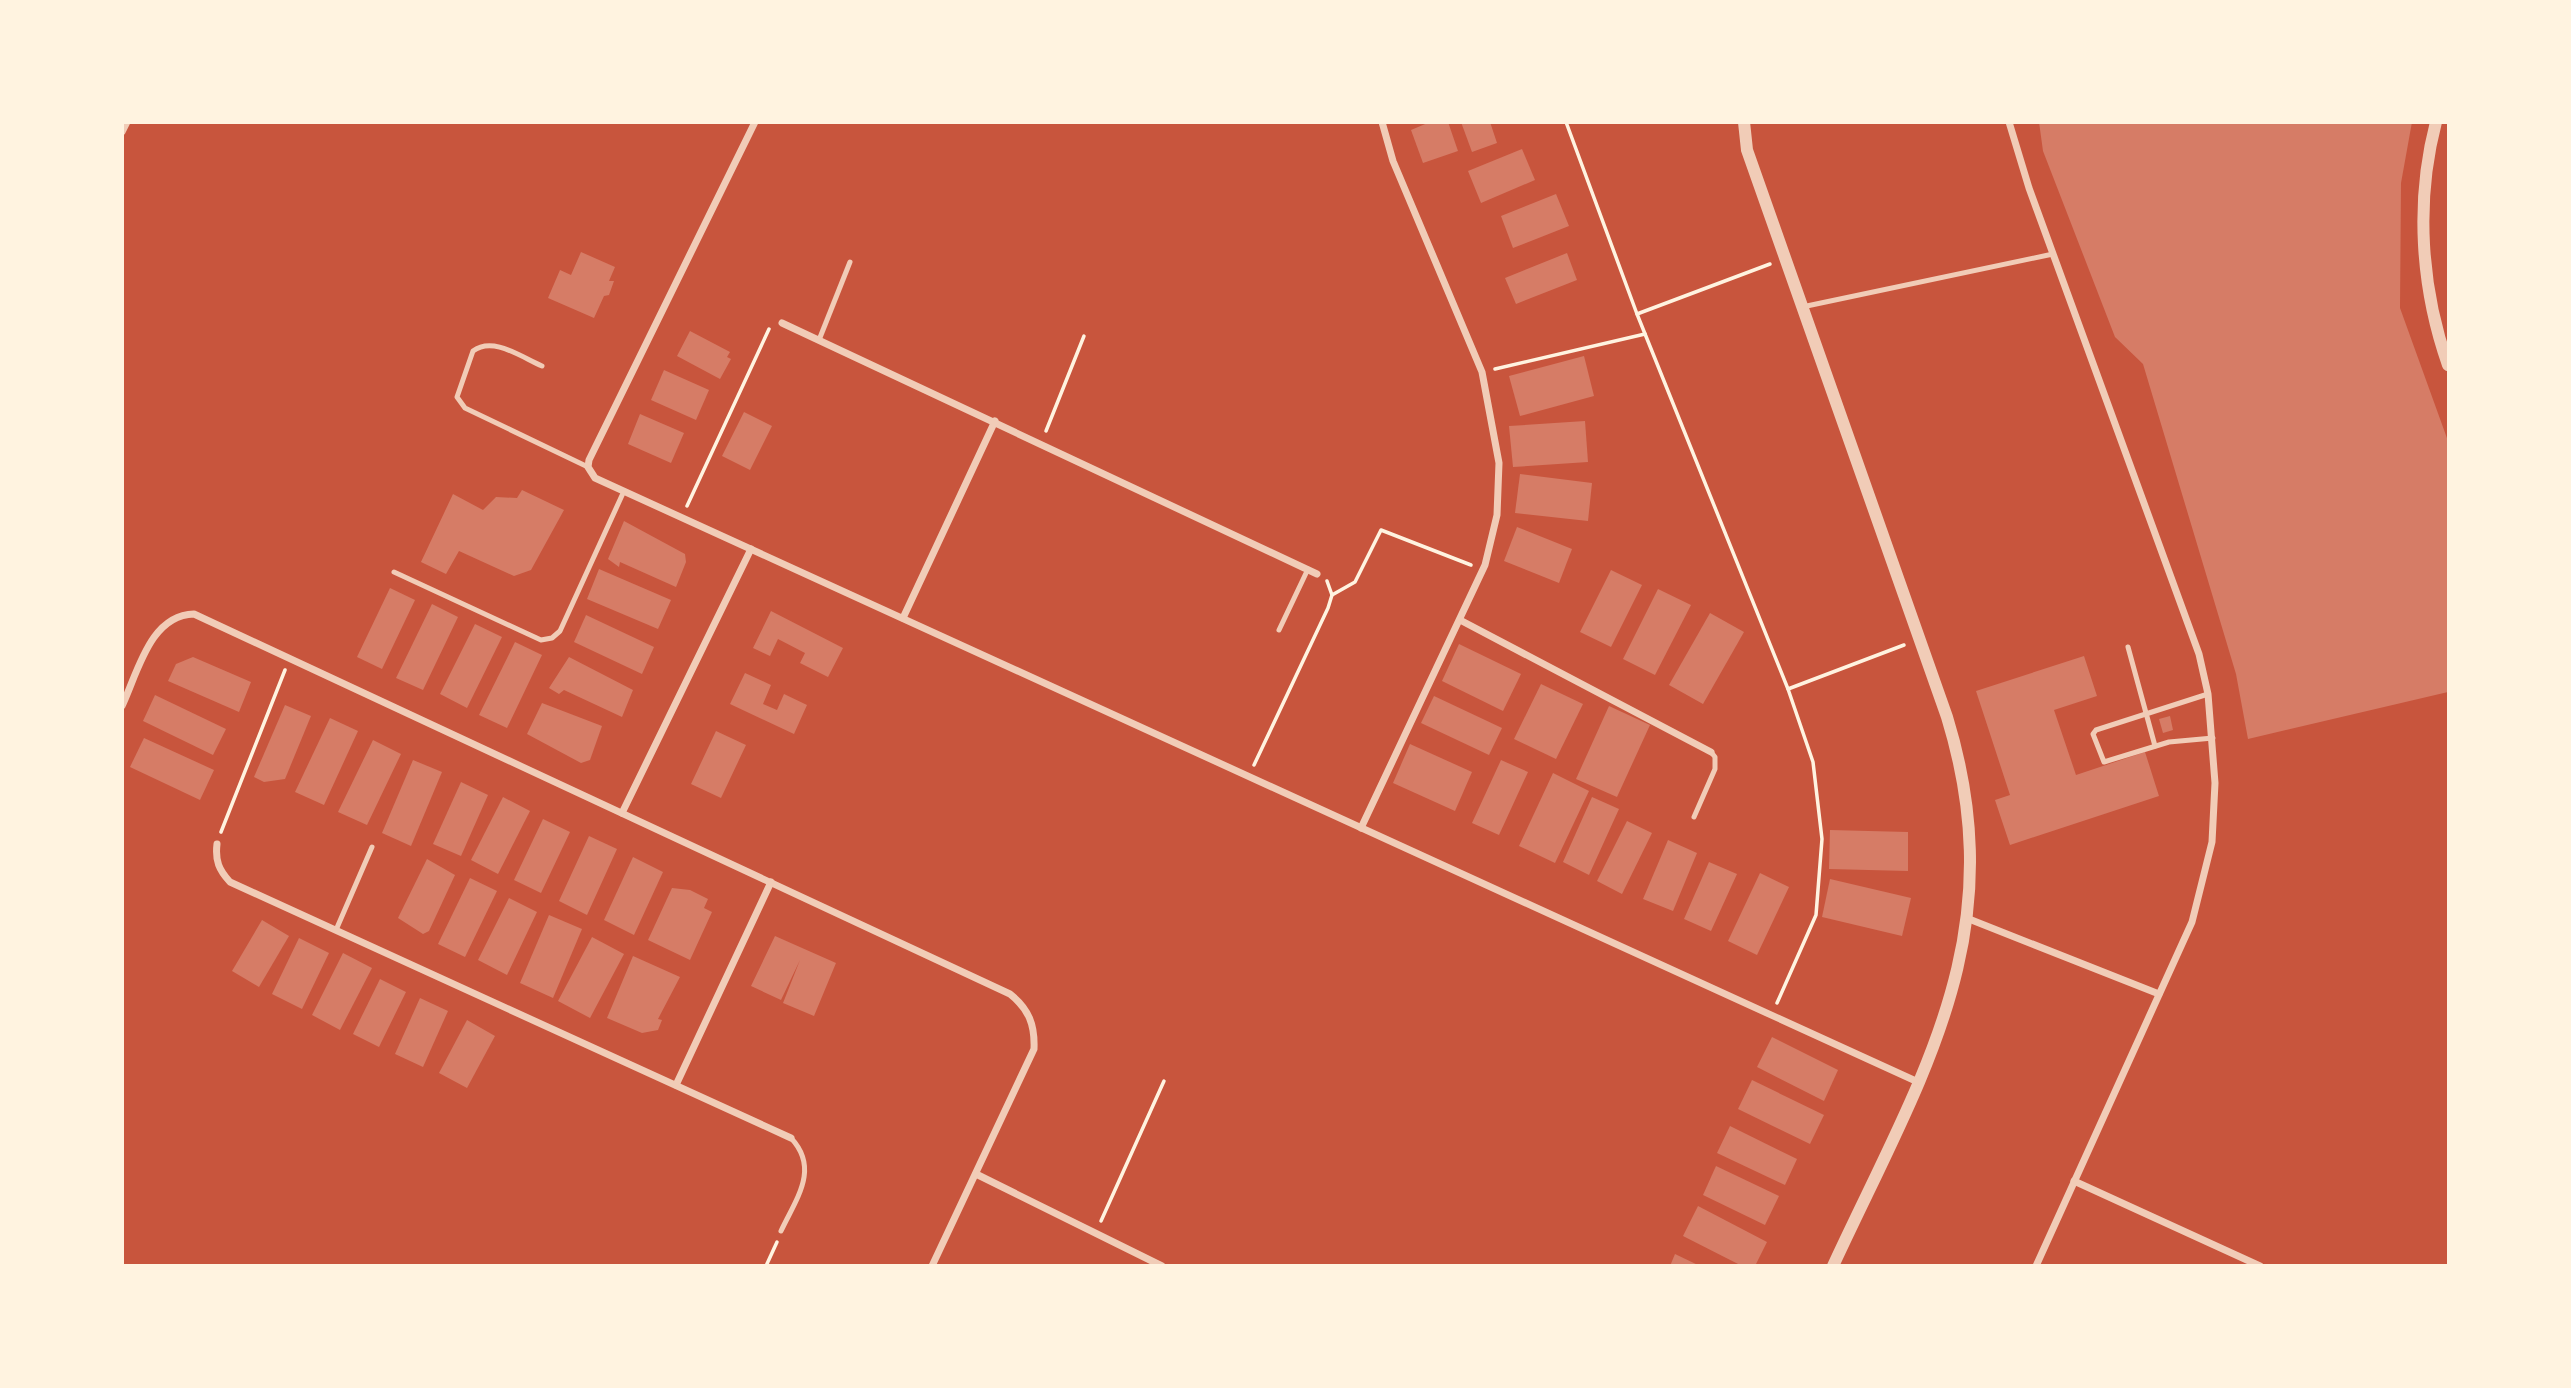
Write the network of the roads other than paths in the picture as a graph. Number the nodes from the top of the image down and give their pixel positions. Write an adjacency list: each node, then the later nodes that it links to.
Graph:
1 (127, 122): 7 (street)
2 (755, 122): 16 (street)
3 (1382, 122): 23 (street)
4 (1744, 122): 10 (street)
5 (2009, 122): 8 (street)
6 (2436, 122): 13 (street)
7 (122, 132)
8 (2053, 254): 10 (lane); 26 (street)
9 (850, 262): 12 (lane)
10 (1802, 307): 38 (street)
11 (782, 323): 12 (street)
12 (819, 340): 15 (street)
13 (2448, 365)
14 (542, 366): 16 (lane)
15 (995, 421): 19 (street); 22 (street)
16 (588, 467): 17 (street)
17 (624, 491): 18 (street); 20 (lane)
18 (751, 549): 22 (street); 32 (street)
19 (1308, 569): 21 (street); 24 (lane)
20 (394, 572)
21 (1317, 574)
22 (903, 618): 34 (street)
23 (1460, 620): 31 (street); 34 (street)
24 (1279, 630)
25 (2128, 647): 28 (lane)
26 (2208, 694): 28 (lane); 29 (street)
27 (122, 706): 32 (street)
28 (2146, 713): 30 (lane); 30 (lane)
29 (2213, 737): 30 (lane); 40 (street)
30 (2155, 746)
31 (1711, 752): 33 (lane)
32 (622, 813): 37 (street)
33 (1694, 817)
34 (1361, 828): 41 (street)
35 (217, 844): 39 (street)
36 (372, 848): 39 (lane)
37 (771, 882): 42 (street); 44 (street)
38 (1969, 919): 40 (street); 41 (street)
39 (336, 930): 42 (street)
40 (2159, 994): 45 (street)
41 (1918, 1082): 49 (street)
42 (676, 1085): 43 (street)
43 (791, 1138): 46 (lane)
44 (976, 1174): 47 (street); 48 (street)
45 (2074, 1181): 50 (street); 51 (street)
46 (781, 1231)
47 (932, 1265)
48 (1162, 1265)
49 (1833, 1265)
50 (2036, 1265)
51 (2260, 1265)

